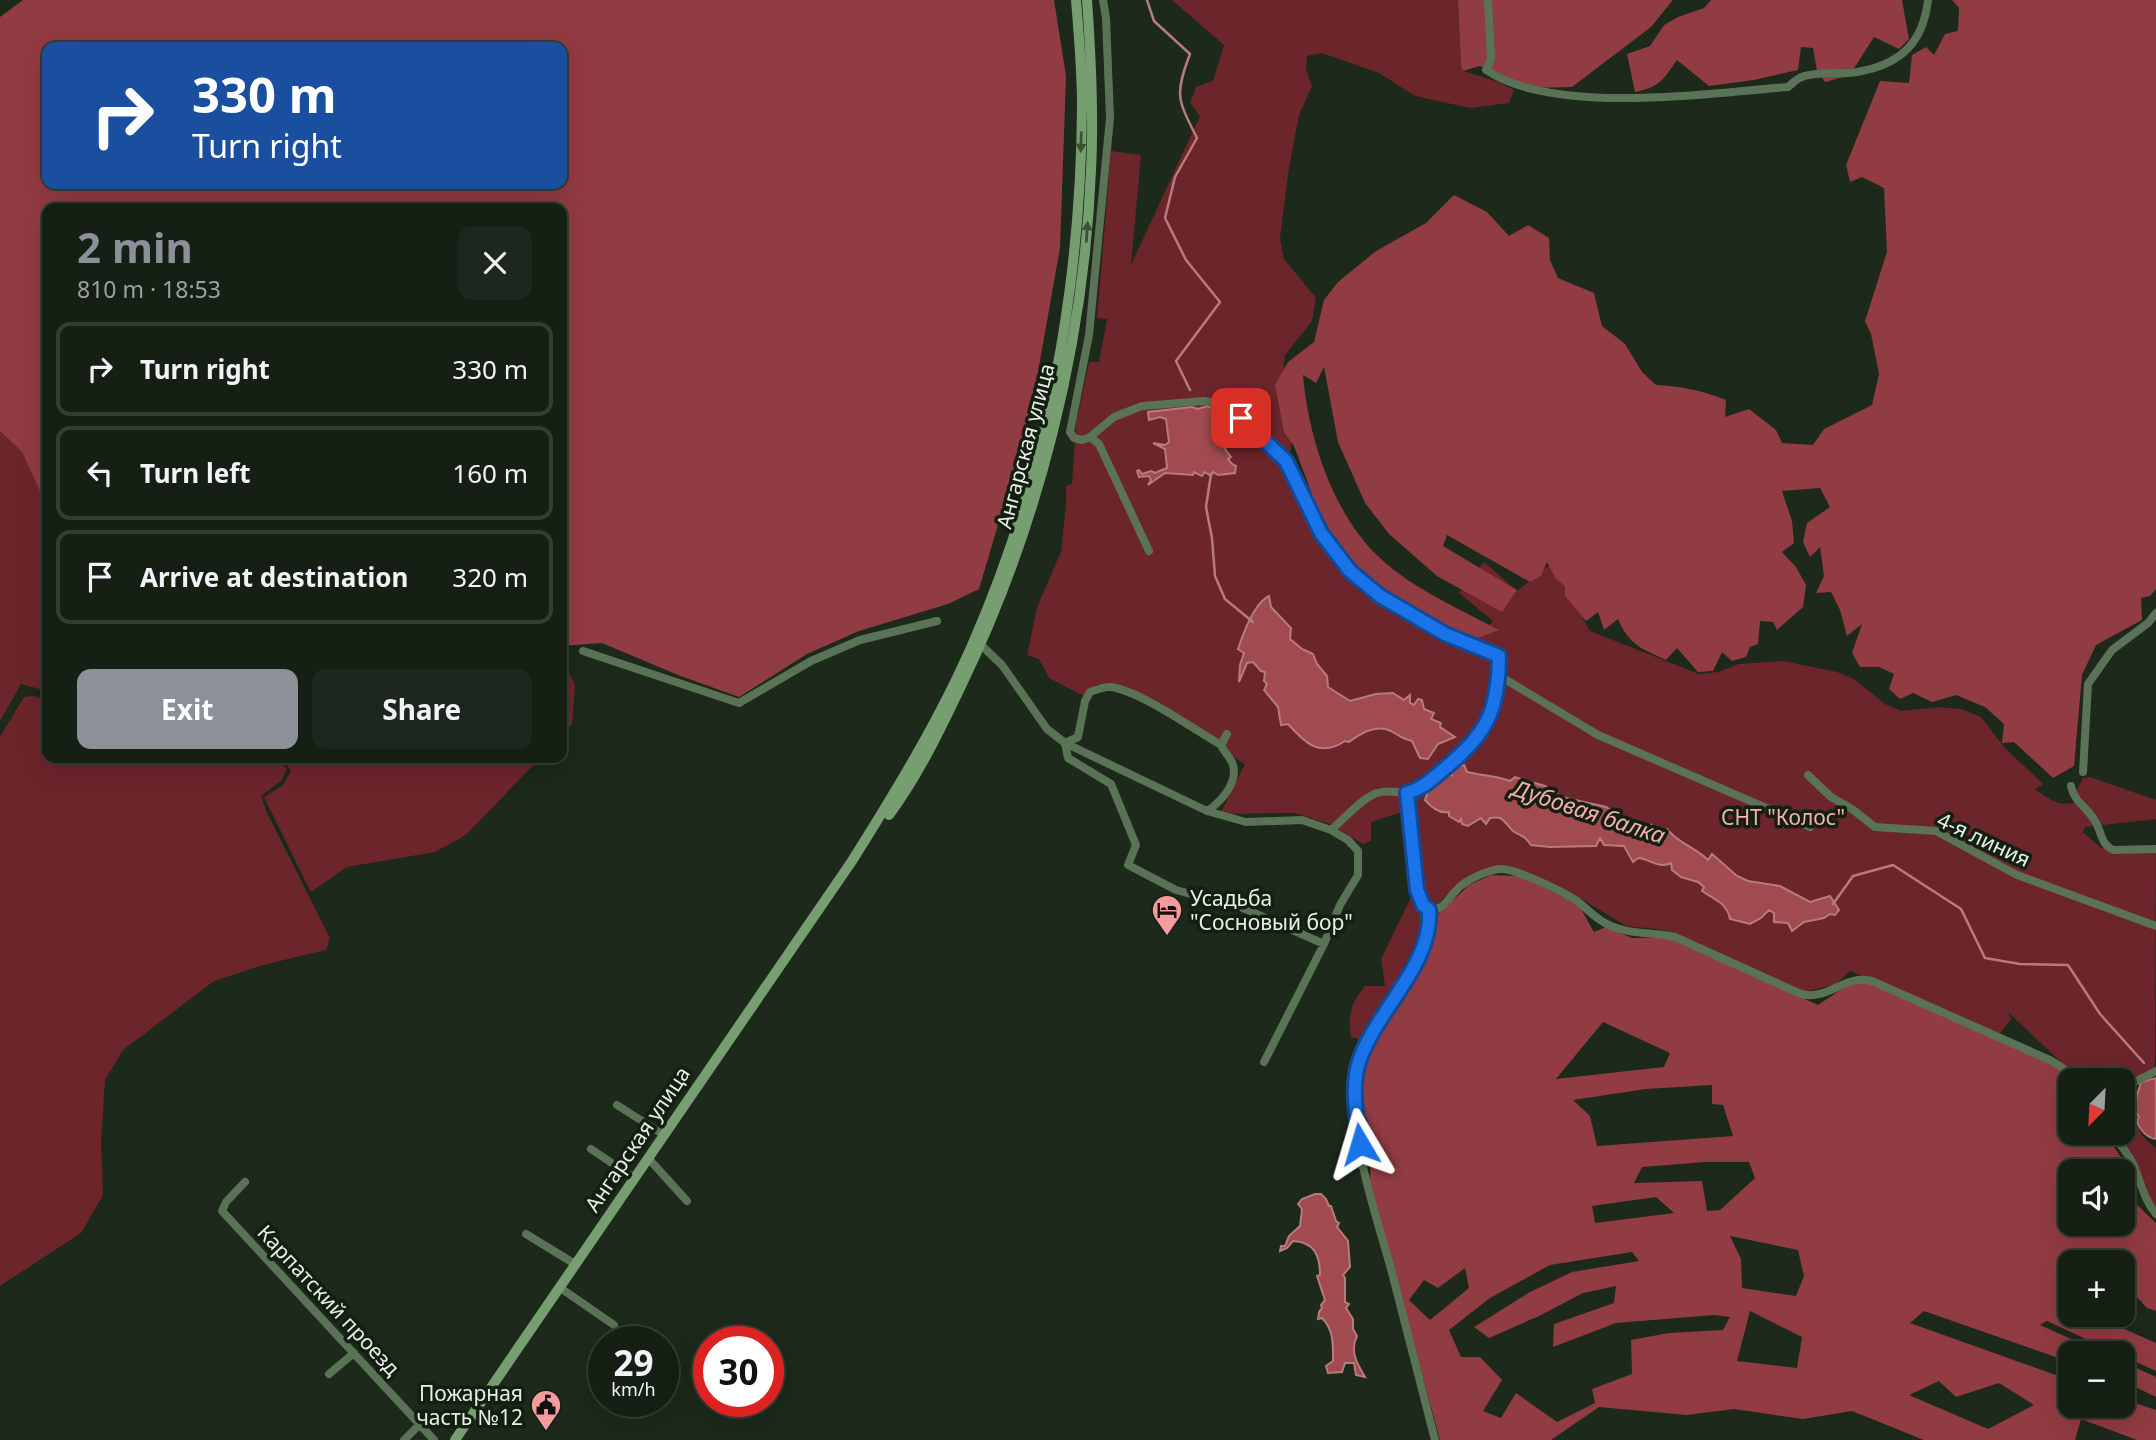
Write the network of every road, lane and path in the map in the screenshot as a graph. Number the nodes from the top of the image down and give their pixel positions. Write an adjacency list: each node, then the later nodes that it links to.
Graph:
1 (1076, 0): 24 (main road, Ангарская улица, one-way to 24)
2 (1087, 0): 10 (main road, Ангарская улица, one-way to 2)
3 (1103, 0): 6 (street)
4 (1488, 0): 5 (street)
5 (1928, 0)
6 (1090, 437): 7 (street); 12 (street)
7 (1149, 551)
8 (2156, 613): 16 (street)
9 (937, 621): 11 (street)
10 (981, 645): 14 (street); 24 (main road, Ангарская улица)
11 (583, 651)
12 (1498, 675): 19 (street); 21 (street)
13 (1227, 734): 15 (street)
14 (1065, 743): 15 (street); 20 (street); 27 (street)
15 (1221, 745): 20 (street)
16 (2083, 772)
17 (1808, 775): 26 (street, 4-я линия)
18 (2071, 786): 23 (street)
19 (1407, 793): 22 (street); 25 (street)
20 (1207, 811): 22 (street)
21 (1810, 827)
22 (1331, 830): 27 (street)
23 (2156, 849)
24 (852, 861): 33 (main road, Ангарская улица)
25 (1429, 910): 29 (street); 51 (street)
26 (2156, 926)
27 (1324, 944): 28 (street)
28 (1264, 1062)
29 (2062, 1068)
30 (2156, 1071): 31 (street)
31 (2135, 1082)
32 (617, 1105): 33 (street)
33 (664, 1135): 36 (main road, Ангарская улица)
34 (2120, 1145): 40 (street)
35 (591, 1149): 37 (street)
36 (648, 1158): 37 (main road, Ангарская улица); 39 (street)
37 (634, 1178): 42 (main road, Ангарская улица)
38 (245, 1182): 45 (street, Карпатский проезд)
39 (687, 1201)
40 (2156, 1214)
41 (526, 1234): 42 (street)
42 (575, 1264): 43 (main road, Ангарская улица)
43 (559, 1287): 44 (street); 50 (main road, Ангарская улица)
44 (614, 1325)
45 (354, 1353): 46 (street); 47 (street, Карпатский проезд)
46 (329, 1374)
47 (420, 1424): 48 (street); 49 (street, Карпатский проезд)
48 (404, 1440)
49 (435, 1440)
50 (455, 1440)
51 (1435, 1440)

